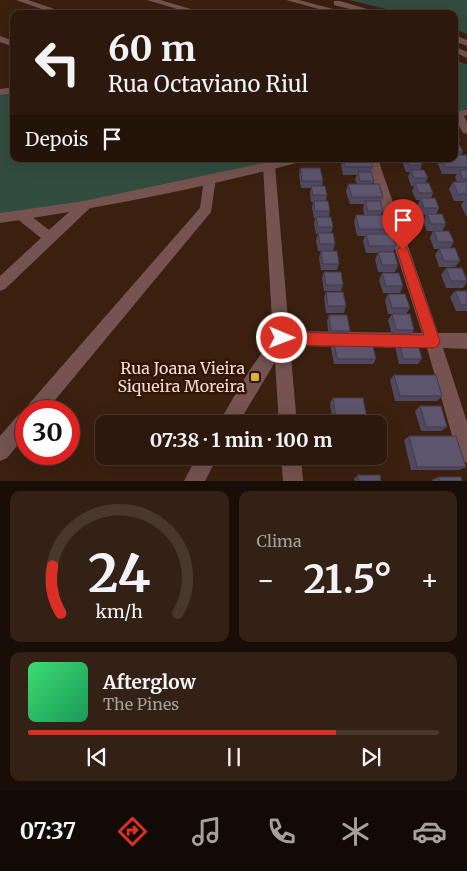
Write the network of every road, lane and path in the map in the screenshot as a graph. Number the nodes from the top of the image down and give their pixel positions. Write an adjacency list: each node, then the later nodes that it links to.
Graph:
1 (20, 0): 6 (street)
2 (151, 0): 7 (street)
3 (290, 0): 5 (street)
4 (326, 0): 9 (street)
5 (302, 4): 8 (street)
6 (52, 10)
7 (189, 10)
8 (330, 10)
9 (365, 10)
10 (460, 114): 11 (street)
11 (467, 131)
12 (284, 162): 14 (street)
13 (373, 162): 22 (street)
14 (269, 166): 15 (street); 21 (street)
15 (210, 178): 16 (street); 24 (street)
16 (84, 206): 17 (street); 19 (street)
17 (21, 215): 18 (street); 19 (street)
18 (0, 218)
19 (50, 238): 20 (street)
20 (0, 285)
21 (282, 338): 22 (street); 25 (street); 26 (street)
22 (433, 341): 23 (street); 29 (street)
23 (467, 341)
24 (43, 400)
25 (232, 415)
26 (287, 415)
27 (15, 434): 28 (street)
28 (0, 452)
29 (467, 452)
30 (203, 465): 32 (street)
31 (291, 465): 33 (street)
32 (194, 481)
33 (292, 481)

